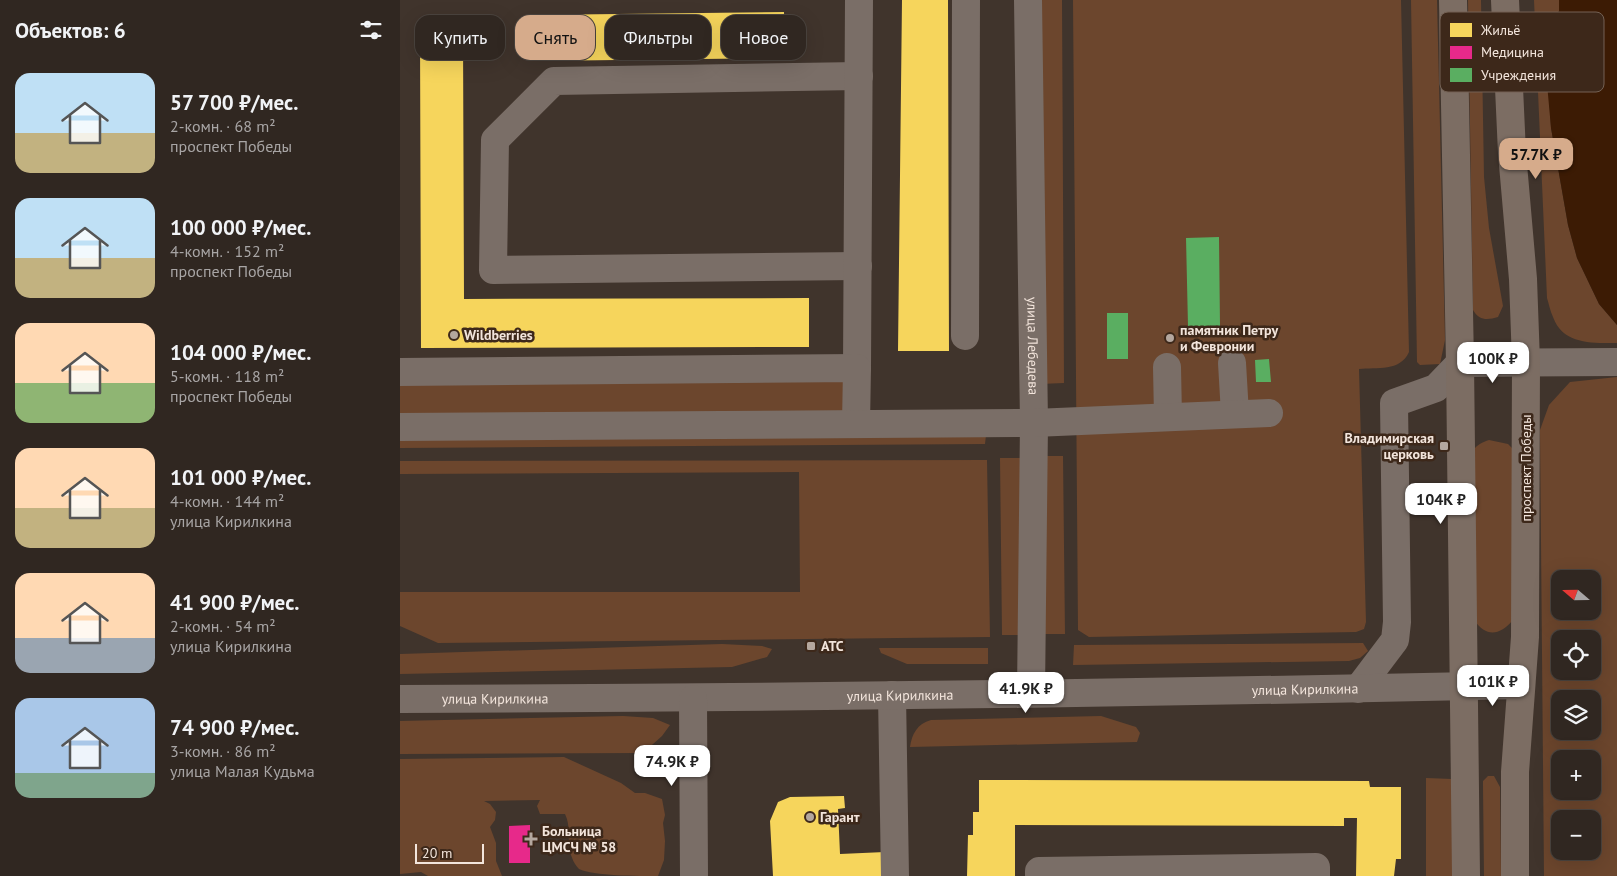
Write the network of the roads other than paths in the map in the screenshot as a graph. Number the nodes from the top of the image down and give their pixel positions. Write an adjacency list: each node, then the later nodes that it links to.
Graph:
1 (859, 0): 4 (street)
2 (966, 0): 8 (street)
3 (1028, 0): 19 (street, улица Лебедева)
4 (859, 76): 7 (street); 7 (street)
5 (1455, 92): 12 (main road)
6 (1509, 92): 9 (main road, проспект Победы)
7 (858, 266): 14 (street)
8 (965, 336)
9 (1526, 362): 10 (street); 12 (street); 22 (main road, проспект Победы)
10 (1617, 362)
11 (1232, 363): 17 (street)
12 (1460, 363): 23 (main road); 24 (street)
13 (1167, 366): 18 (street)
14 (857, 368): 15 (street); 20 (street)
15 (400, 372)
16 (1269, 413): 17 (street)
17 (1235, 414): 18 (street)
18 (1168, 417): 19 (street)
19 (1034, 423): 20 (street); 25 (street, улица Лебедева)
20 (856, 424): 21 (street)
21 (400, 427)
22 (1521, 685): 23 (street, улица Кирилкина); 34 (main road, проспект Победы)
23 (1464, 686): 24 (street, улица Кирилкина); 33 (main road)
24 (1358, 689): 25 (street, улица Кирилкина)
25 (1031, 693): 26 (street, улица Кирилкина)
26 (892, 696): 28 (street, улица Кирилкина); 30 (street)
27 (400, 699): 28 (street, улица Кирилкина)
28 (693, 699): 29 (street)
29 (694, 876)
30 (895, 876)
31 (1039, 876): 32 (street)
32 (1316, 876)
33 (1466, 876)
34 (1515, 876)

